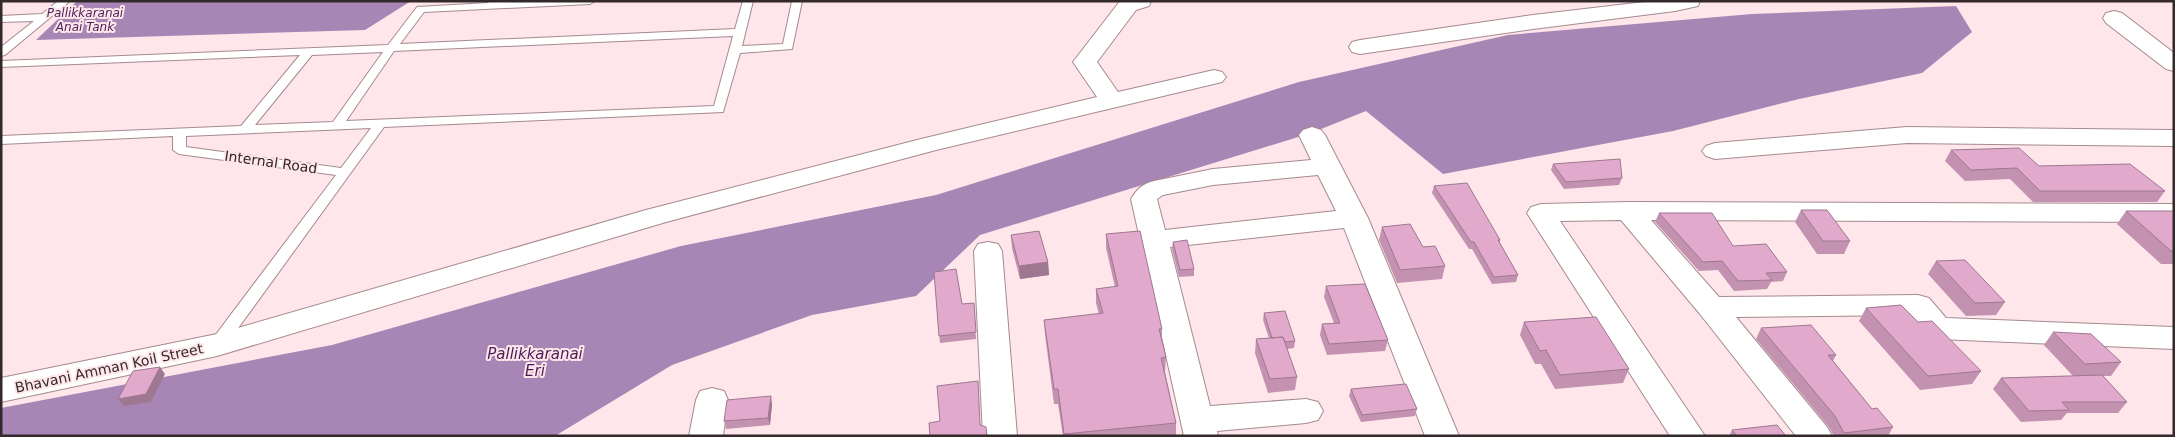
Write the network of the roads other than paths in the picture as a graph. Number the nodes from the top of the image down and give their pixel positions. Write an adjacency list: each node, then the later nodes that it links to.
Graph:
1 (65, 1): 8 (lane)
2 (590, 1): 7 (lane)
3 (748, 1): 11 (lane)
4 (797, 1): 14 (lane)
5 (1141, 1): 20 (street)
6 (1690, 1): 12 (street)
7 (493, 4): 13 (lane)
8 (46, 17): 10 (lane); 16 (lane)
9 (2114, 18): 18 (street)
10 (1, 19)
11 (740, 32): 13 (lane); 14 (lane)
12 (1360, 47)
13 (391, 48): 15 (lane); 22 (lane)
14 (735, 50): 21 (lane)
15 (309, 52): 17 (lane); 23 (lane)
16 (1, 53)
17 (1, 64)
18 (2174, 64)
19 (1214, 77): 20 (street, Bhavani Amman Koil Street)
20 (1112, 101): 38 (street, Bhavani Amman Koil Street)
21 (380, 124): 22 (lane); 30 (lane)
22 (337, 125): 23 (lane)
23 (245, 129): 24 (lane)
24 (180, 132): 27 (lane); 30 (lane, Internal Road)
25 (1312, 135): 29 (street)
26 (2174, 138): 28 (street)
27 (1, 140)
28 (1715, 151)
29 (1327, 166): 33 (street); 34 (street)
30 (345, 172): 38 (lane, Internal Road)
31 (1628, 211): 32 (street); 36 (street); 46 (street)
32 (2174, 213)
33 (1354, 218): 34 (street); 45 (street)
34 (1153, 240): 42 (street)
35 (988, 251): 44 (street)
36 (1711, 306): 37 (street); 47 (street)
37 (2174, 338)
38 (217, 345): 39 (street, Bhavani Amman Koil Street)
39 (1, 390)
40 (712, 400): 43 (street)
41 (1306, 410): 42 (street)
42 (1199, 428)
43 (706, 436)
44 (1000, 436)
45 (1442, 436)
46 (1688, 436)
47 (1816, 436)

